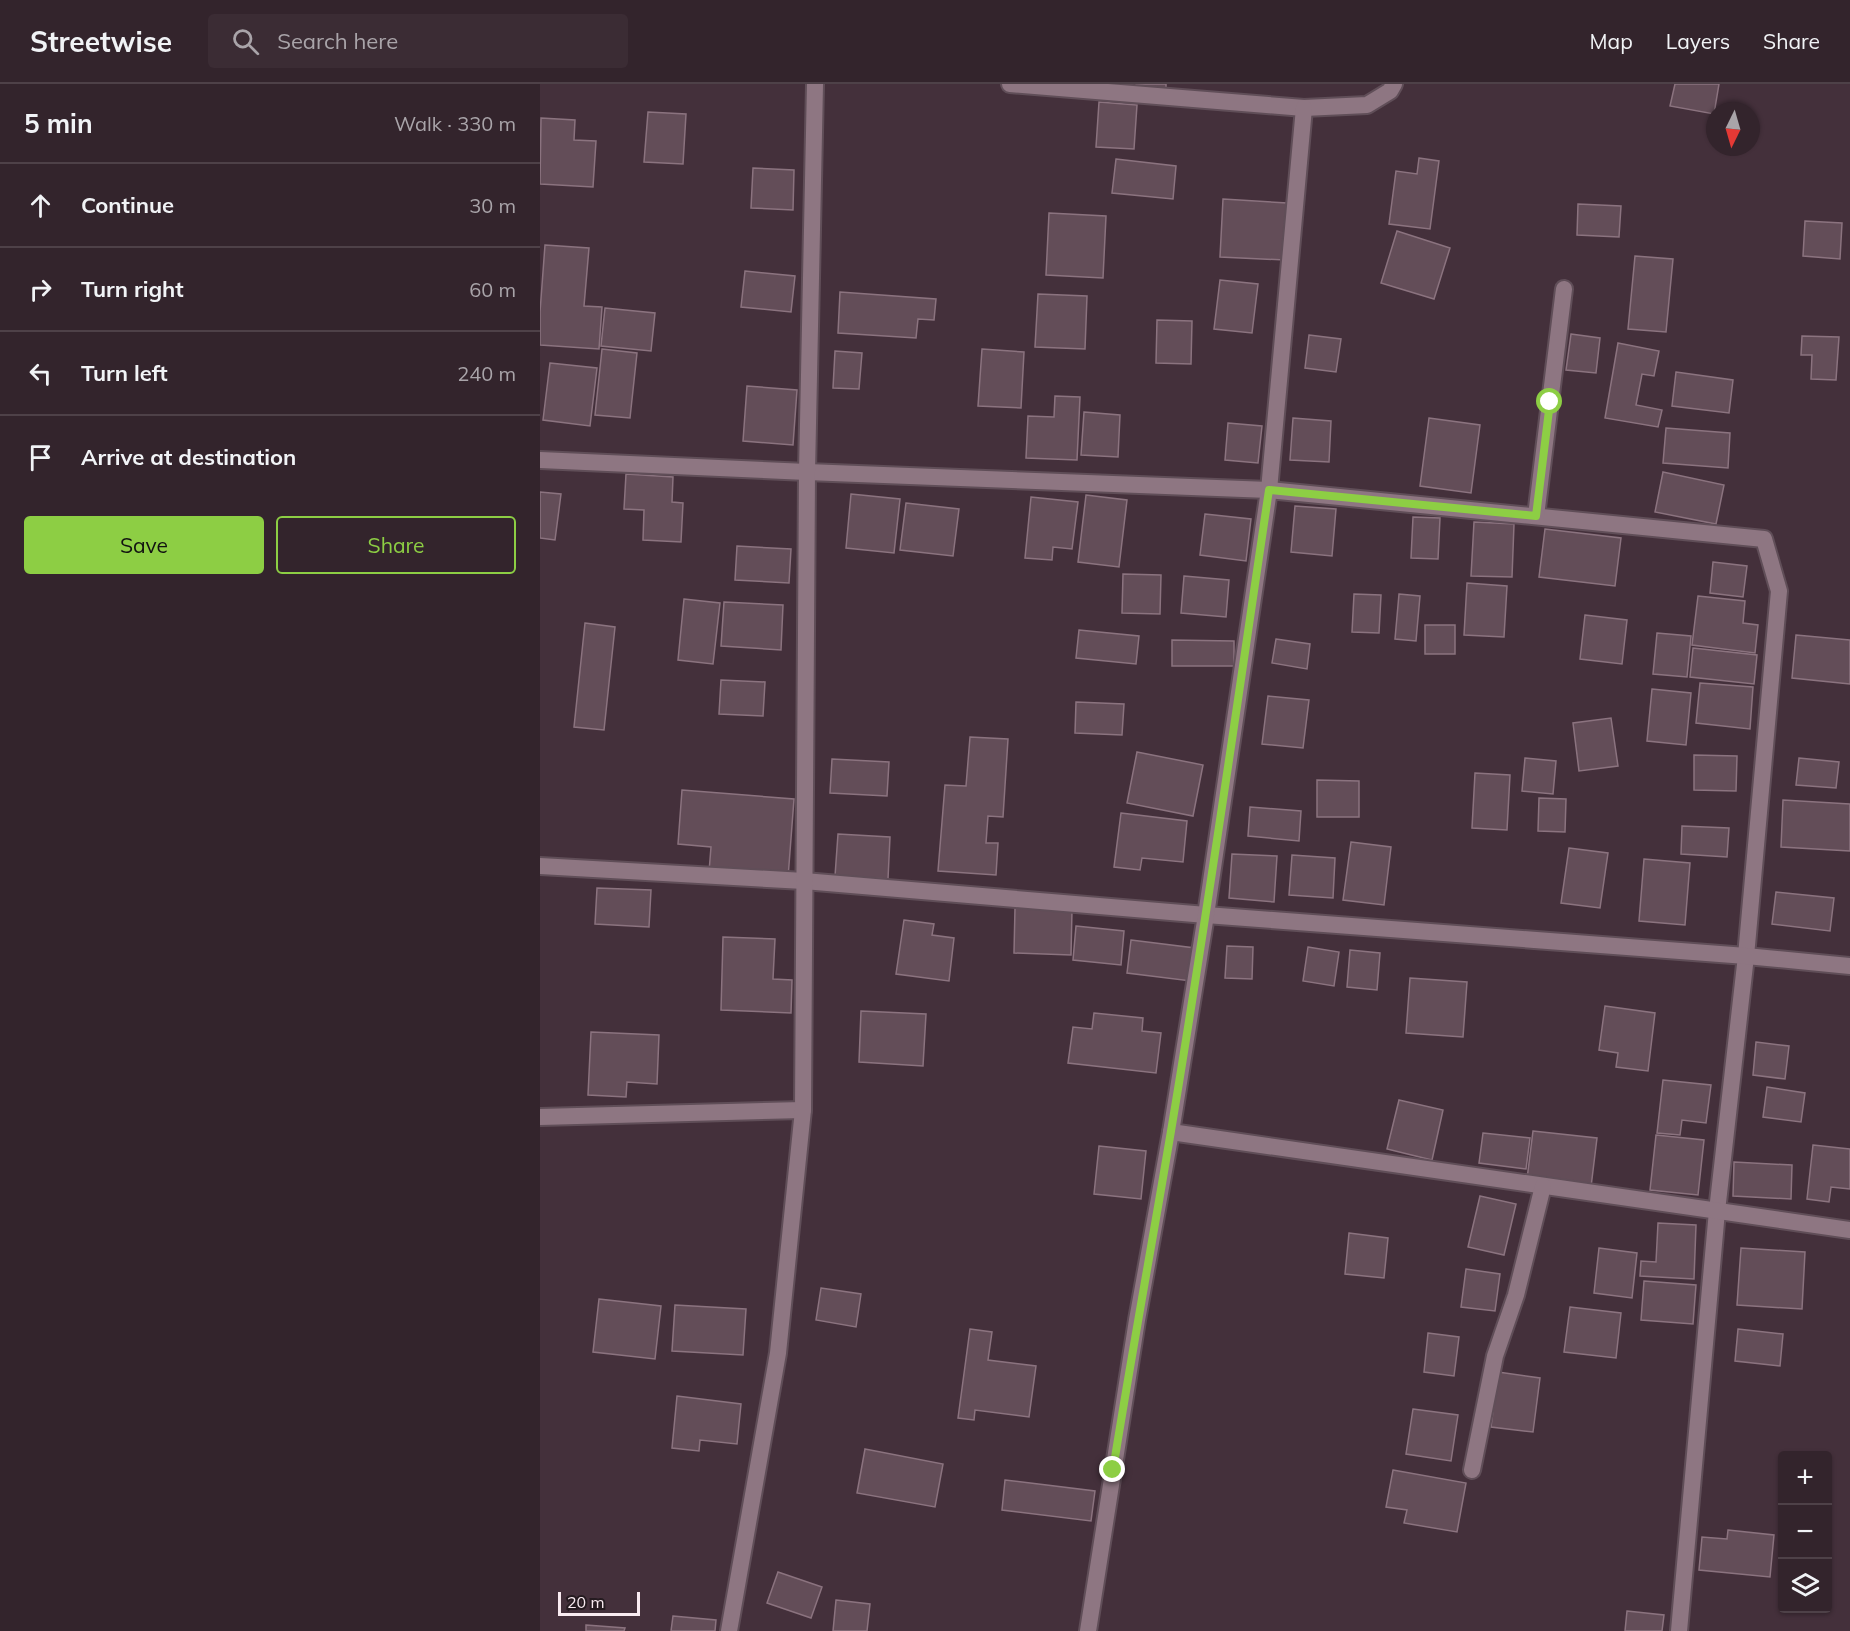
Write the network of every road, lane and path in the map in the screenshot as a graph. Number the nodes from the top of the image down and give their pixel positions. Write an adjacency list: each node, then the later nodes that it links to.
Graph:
1 (815, 84): 7 (street)
2 (1010, 84): 4 (street)
3 (1394, 84): 4 (street)
4 (1304, 108): 8 (street)
5 (1564, 289): 9 (street)
6 (540, 460): 7 (street)
7 (807, 472): 8 (street); 11 (street)
8 (1269, 490): 9 (street); 12 (street)
9 (1536, 516): 13 (street)
10 (540, 866): 11 (street)
11 (804, 882): 12 (street); 15 (street)
12 (1206, 915): 13 (street); 17 (street)
13 (1746, 956): 14 (street); 19 (street)
14 (1850, 966)
15 (803, 1110): 16 (street); 22 (street)
16 (540, 1117)
17 (1171, 1132): 18 (street); 23 (street)
18 (1543, 1186): 19 (street); 21 (street)
19 (1717, 1211): 20 (street); 24 (street)
20 (1850, 1230)
21 (1472, 1470)
22 (729, 1631)
23 (1088, 1631)
24 (1679, 1631)

